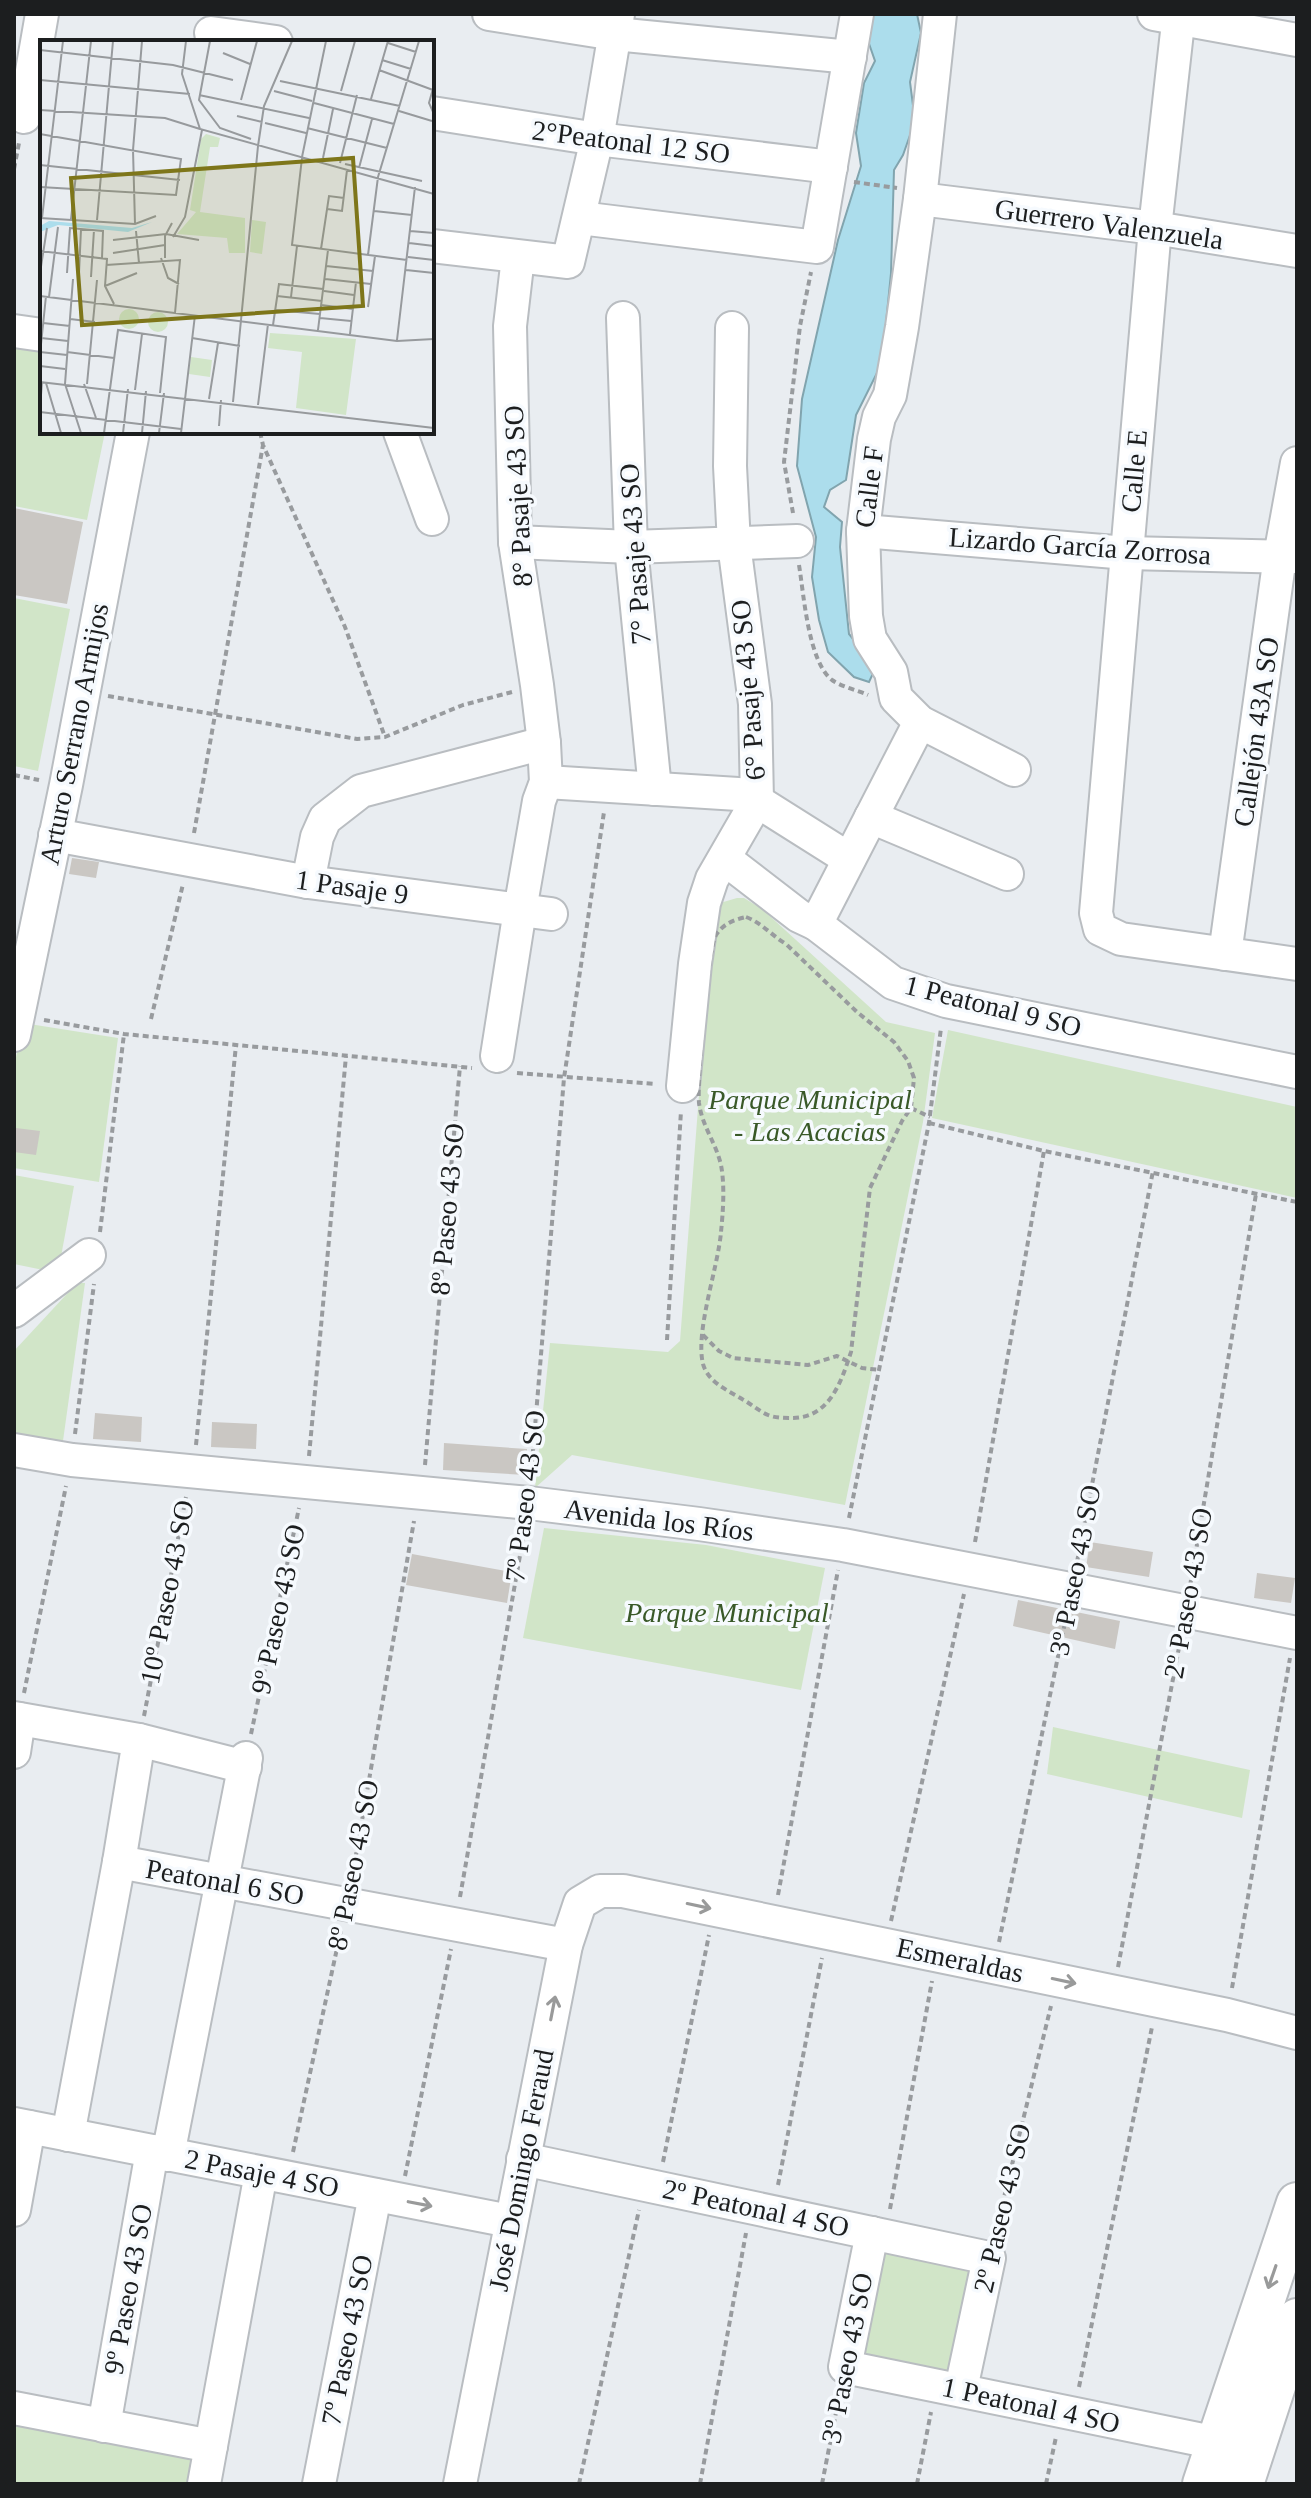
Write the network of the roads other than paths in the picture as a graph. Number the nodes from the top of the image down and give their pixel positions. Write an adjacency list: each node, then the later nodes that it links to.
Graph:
1 (42, 14): 12 (street)
2 (489, 14): 6 (street)
3 (857, 14): 10 (street)
4 (940, 14): 15 (street, Calle F)
5 (1170, 15): 9 (street); 17 (street, Calle E)
6 (617, 24): 10 (street); 13 (street)
7 (212, 30): 8 (street)
8 (265, 40)
9 (1297, 40)
10 (850, 57): 14 (street)
11 (434, 113): 13 (street, 2°Peatonal 12 SO)
12 (27, 117)
13 (597, 139): 14 (street, 2°Peatonal 12 SO); 16 (street)
14 (836, 174): 16 (street)
15 (912, 194): 17 (street, Guerrero Valenzuela); 29 (street, Calle F)
16 (580, 218): 20 (street)
17 (1155, 228): 19 (street, Guerrero Valenzuela); 34 (street, Calle E)
18 (434, 246): 20 (street)
19 (1297, 251)
20 (518, 257): 31 (street, 8° Pasaje 43 SO)
21 (623, 318): 33 (street, 7° Pasaje 43 SO)
22 (732, 328): 32 (street, 6° Pasaje 43 SO)
23 (14, 331): 24 (street)
24 (40, 335)
25 (133, 434): 43 (street, Arturo Serrano Armijos)
26 (401, 434): 28 (street)
27 (1297, 463): 35 (street, Callejón 43A SO)
28 (432, 519)
29 (863, 531): 34 (street, Lizardo García Zorrosa); 36 (street, Calle F)
30 (797, 541): 32 (street)
31 (515, 542): 33 (street); 37 (street, 8° Pasaje 43 SO)
32 (734, 544): 33 (street); 41 (street, 6° Pasaje 43 SO)
33 (631, 547): 40 (street, 7° Pasaje 43 SO)
34 (1127, 553): 35 (street, Lizardo García Zorrosa); 50 (street, Calle E)
35 (1289, 556): 50 (street, Callejón 43A SO)
36 (920, 722): 38 (street, Calle F); 42 (street)
37 (544, 743): 39 (street, 8° Pasaje 43 SO); 47 (street)
38 (1014, 770)
39 (546, 782): 40 (street); 48 (street)
40 (655, 789): 41 (street)
41 (757, 801): 44 (street, 6° Pasaje 43 SO); 45 (street)
42 (871, 817): 45 (street); 46 (street)
43 (55, 835): 47 (street, 1 Pasaje 9); 52 (street, Arturo Serrano Armijos)
44 (725, 859): 49 (street, 1 Peatonal 9 SO); 55 (street, 6° Pasaje 43 SO)
45 (849, 859): 49 (street)
46 (1007, 874)
47 (308, 882): 48 (street, 1 Pasaje 9)
48 (535, 912): 53 (street)
49 (816, 924): 54 (street, 1 Peatonal 9 SO)
50 (1225, 954): 51 (street)
51 (1297, 964)
52 (16, 1014)
53 (492, 1065)
54 (1297, 1072)
55 (683, 1086)
56 (89, 1255): 57 (street)
57 (14, 1311)
58 (14, 1450): 59 (street, Avenida los Ríos)
59 (1296, 1633)
60 (17, 1718): 61 (street); 62 (street)
61 (139, 1740): 63 (street); 64 (street, 9º Paseo 43 SO)
62 (14, 1752)
63 (119, 1862): 64 (street, Peatonal 6 SO); 69 (street)
64 (222, 1881): 66 (street, Peatonal 6 SO); 70 (street, 9º Paseo 43 SO)
65 (623, 1891): 66 (street, José Domingo Feraud); 67 (street, Esmeraldas, one-way to 67)
66 (566, 1945): 71 (street, José Domingo Feraud, one-way to 66)
67 (1297, 2033)
68 (21, 2126): 69 (street, 2 Pasaje 4 SO); 75 (street)
69 (68, 2135): 70 (street, 2 Pasaje 4 SO)
70 (160, 2153): 72 (street, 2 Pasaje 4 SO); 85 (street, 9º Paseo 43 SO)
71 (523, 2159): 76 (street, José Domingo Feraud); 77 (street, 2º Peatonal 4 SO)
72 (274, 2176): 73 (street, 2 Pasaje 4 SO); 87 (street)
73 (388, 2198): 76 (street, 2 Pasaje 4 SO, one-way to 76); 89 (street, 7º Paseo 43 SO)
74 (1297, 2203): 86 (main road, one-way to 86)
75 (14, 2210)
76 (510, 2221): 90 (street, José Domingo Feraud)
77 (878, 2234): 78 (street, 2º Peatonal 4 SO); 80 (street, 3º Paseo 43 SO)
78 (989, 2258): 82 (street, 2º Paseo 43 SO)
79 (1297, 2319): 81 (main road)
80 (845, 2367): 82 (street, 1 Peatonal 4 SO)
81 (1286, 2384): 84 (main road)
82 (948, 2387): 86 (street, 1 Peatonal 4 SO)
83 (14, 2408): 85 (street)
84 (1262, 2423): 92 (main road); 93 (main road)
85 (104, 2426): 87 (street)
86 (1217, 2443): 91 (main road)
87 (211, 2446): 88 (street)
88 (204, 2484)
89 (319, 2484)
90 (460, 2484)
91 (1203, 2484)
92 (1243, 2484)
93 (1262, 2484)

